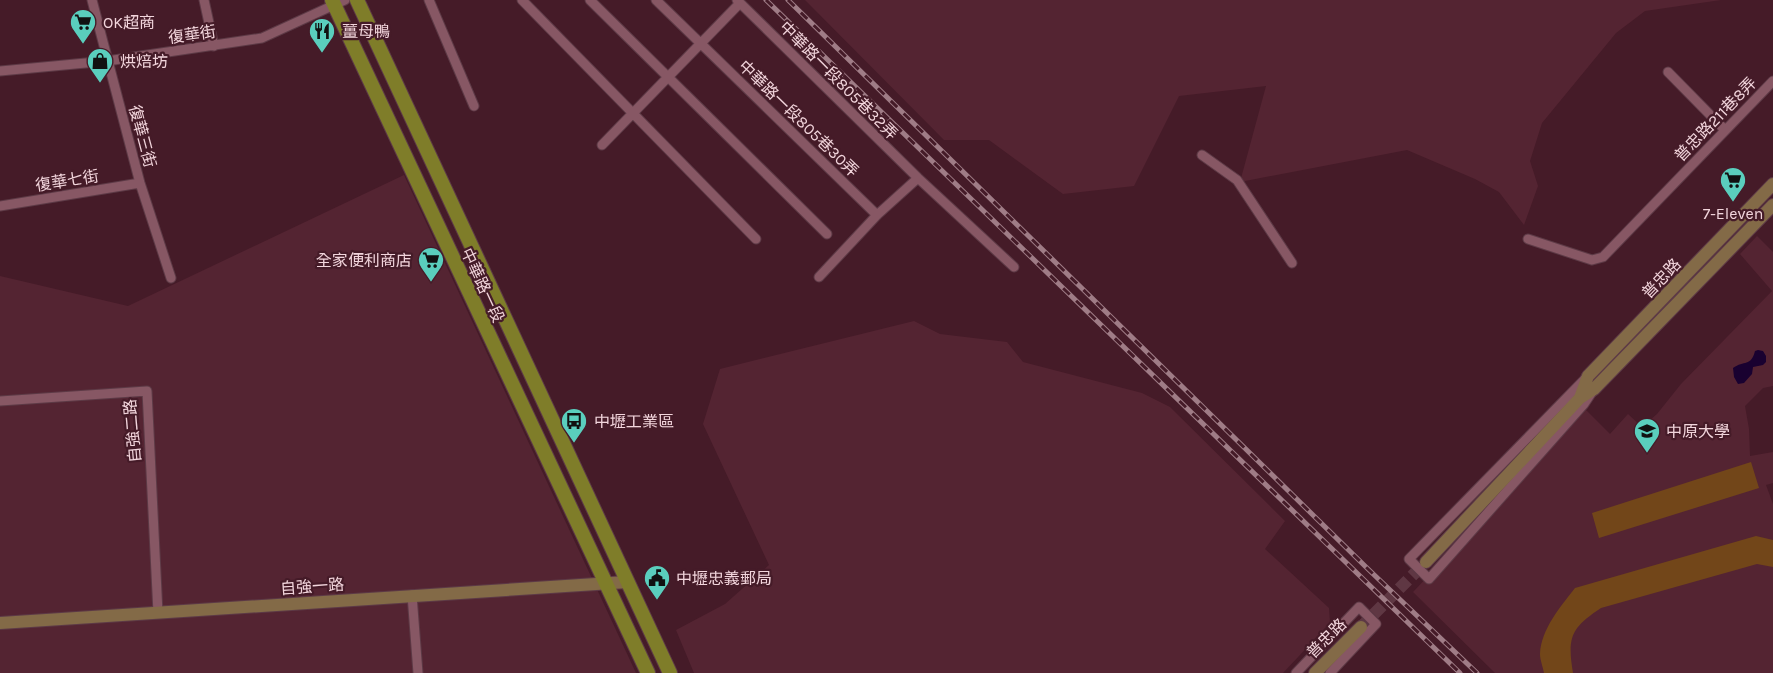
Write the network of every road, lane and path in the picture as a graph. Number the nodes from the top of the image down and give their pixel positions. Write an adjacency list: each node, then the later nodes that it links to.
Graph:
1 (92, 0): 12 (street, 復華三街)
2 (204, 0): 11 (street)
3 (357, 0): 40 (main road, 中華路一段)
4 (429, 0): 17 (street)
5 (522, 0): 18 (street)
6 (590, 0): 15 (street)
7 (656, 0): 10 (street, 中華路一段805巷30弄)
8 (738, 1): 10 (street); 22 (street, 中華路一段805巷32弄)
9 (337, 2): 11 (street, 復華街); 41 (main road, 中華路一段)
10 (700, 43): 15 (street); 27 (street, 中華路一段805巷30弄)
11 (214, 46): 12 (street, 復華街)
12 (107, 61): 13 (street, 復華街); 23 (street, 復華三街)
13 (0, 71)
14 (1668, 72): 19 (street)
15 (667, 77): 18 (street); 28 (street)
16 (1773, 81): 19 (street, 普忠路211巷8弄)
17 (474, 106)
18 (634, 112): 20 (street); 29 (street)
19 (1725, 130): 30 (street, 普忠路211巷8弄)
20 (602, 145)
21 (1202, 155): 31 (street)
22 (918, 178): 27 (street); 32 (street, 中華路一段805巷32弄)
23 (140, 183): 26 (street, 復華七街); 34 (street, 復華三街)
24 (1773, 184): 35 (street, 普忠路)
25 (1773, 205): 36 (street, 普忠路)
26 (0, 206)
27 (877, 215): 33 (street)
28 (827, 234)
29 (756, 238)
30 (1528, 240)
31 (1292, 263)
32 (1014, 267)
33 (819, 277)
34 (171, 278)
35 (1588, 376): 36 (street); 37 (street, 普忠路)
36 (1594, 389): 37 (street, 普忠路)
37 (1580, 398): 39 (street, 普忠路)
38 (0, 401): 43 (street, 自強二路)
39 (1426, 561)
40 (627, 582): 41 (street, 自強一路); 48 (main road, 中華路一段)
41 (606, 583): 42 (street, 自強一路); 47 (main road, 中華路一段)
42 (412, 596): 43 (street, 自強一路); 46 (street)
43 (158, 613): 44 (street, 自強一路)
44 (0, 623)
45 (1361, 627): 50 (street, 普忠路)
46 (418, 673)
47 (648, 673)
48 (670, 673)
49 (1296, 673): 51 (street)
50 (1315, 673)
51 (1330, 673)

